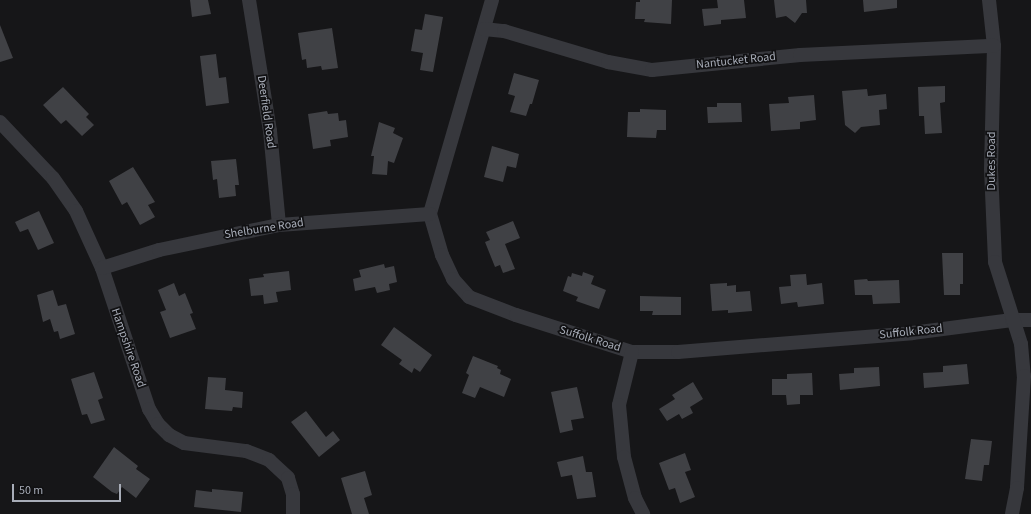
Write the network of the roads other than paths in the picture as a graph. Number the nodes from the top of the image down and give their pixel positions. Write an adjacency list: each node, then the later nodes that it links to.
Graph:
1 (249, 0): 8 (street, Deerfield Road)
2 (492, 0): 4 (street)
3 (990, 0): 5 (street, Dukes Road)
4 (484, 29): 5 (street, Nantucket Road); 7 (street)
5 (994, 46): 10 (street, Dukes Road)
6 (0, 122): 9 (street, Hampshire Road)
7 (430, 214): 8 (street, Shelburne Road); 12 (street, Suffolk Road)
8 (280, 225): 9 (street, Shelburne Road)
9 (102, 268): 13 (street, Hampshire Road)
10 (1012, 320): 11 (street, Suffolk Road); 12 (street, Suffolk Road); 15 (street, Dukes Road)
11 (1031, 320)
12 (632, 352): 14 (street)
13 (293, 514)
14 (643, 514)
15 (1012, 514)

